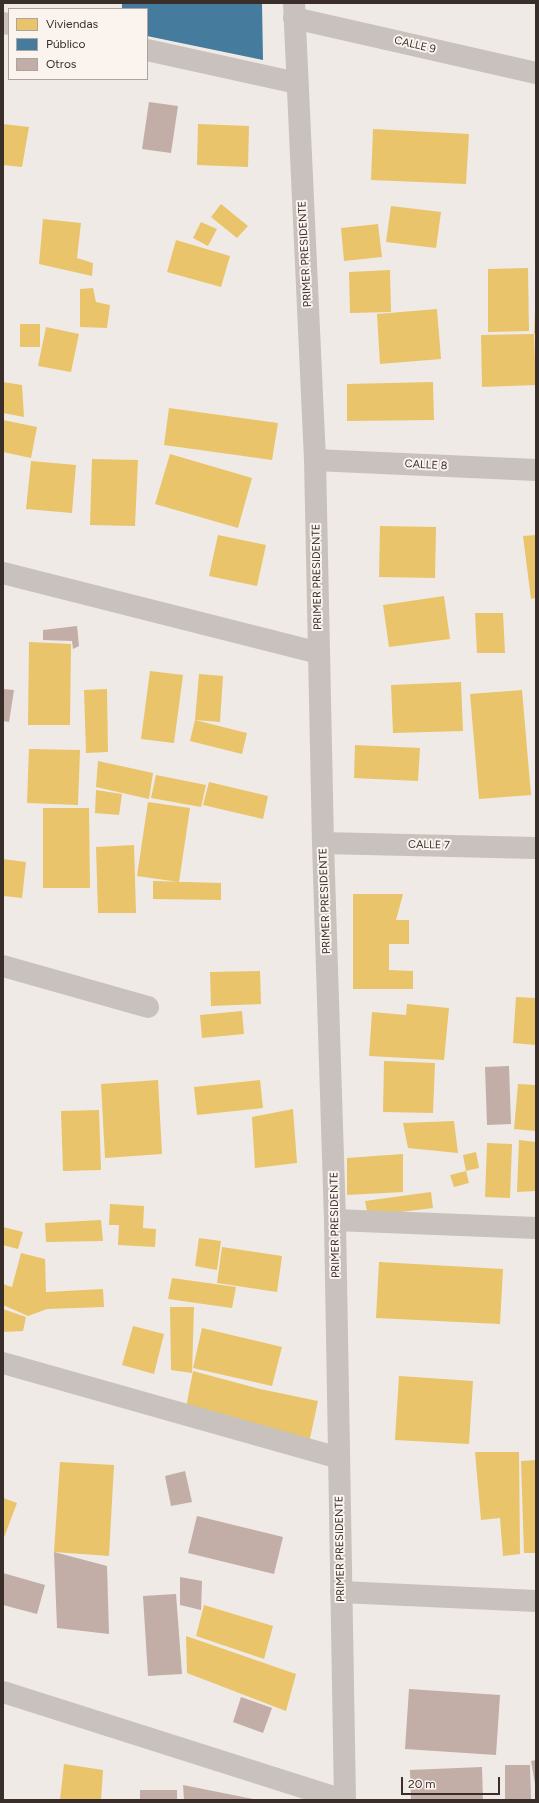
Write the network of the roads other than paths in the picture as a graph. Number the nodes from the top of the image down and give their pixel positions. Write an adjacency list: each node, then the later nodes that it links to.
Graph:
1 (294, 11): 3 (street, CALLE 9); 4 (street, PRIMER PRESIDENTE)
2 (148, 50): 4 (street)
3 (536, 73)
4 (297, 83): 5 (street, PRIMER PRESIDENTE)
5 (315, 460): 6 (street, CALLE 8); 8 (street, PRIMER PRESIDENTE)
6 (536, 470)
7 (3, 573): 8 (street)
8 (319, 653): 9 (street, PRIMER PRESIDENTE)
9 (323, 843): 10 (street, CALLE 7); 13 (street, PRIMER PRESIDENTE)
10 (536, 848)
11 (3, 966): 12 (street)
12 (148, 1007)
13 (335, 1220): 14 (street); 16 (street, PRIMER PRESIDENTE)
14 (536, 1228)
15 (3, 1363): 16 (street)
16 (339, 1458): 17 (street, PRIMER PRESIDENTE)
17 (341, 1592): 18 (street); 20 (street, PRIMER PRESIDENTE)
18 (536, 1600)
19 (3, 1692): 20 (street)
20 (344, 1800)

